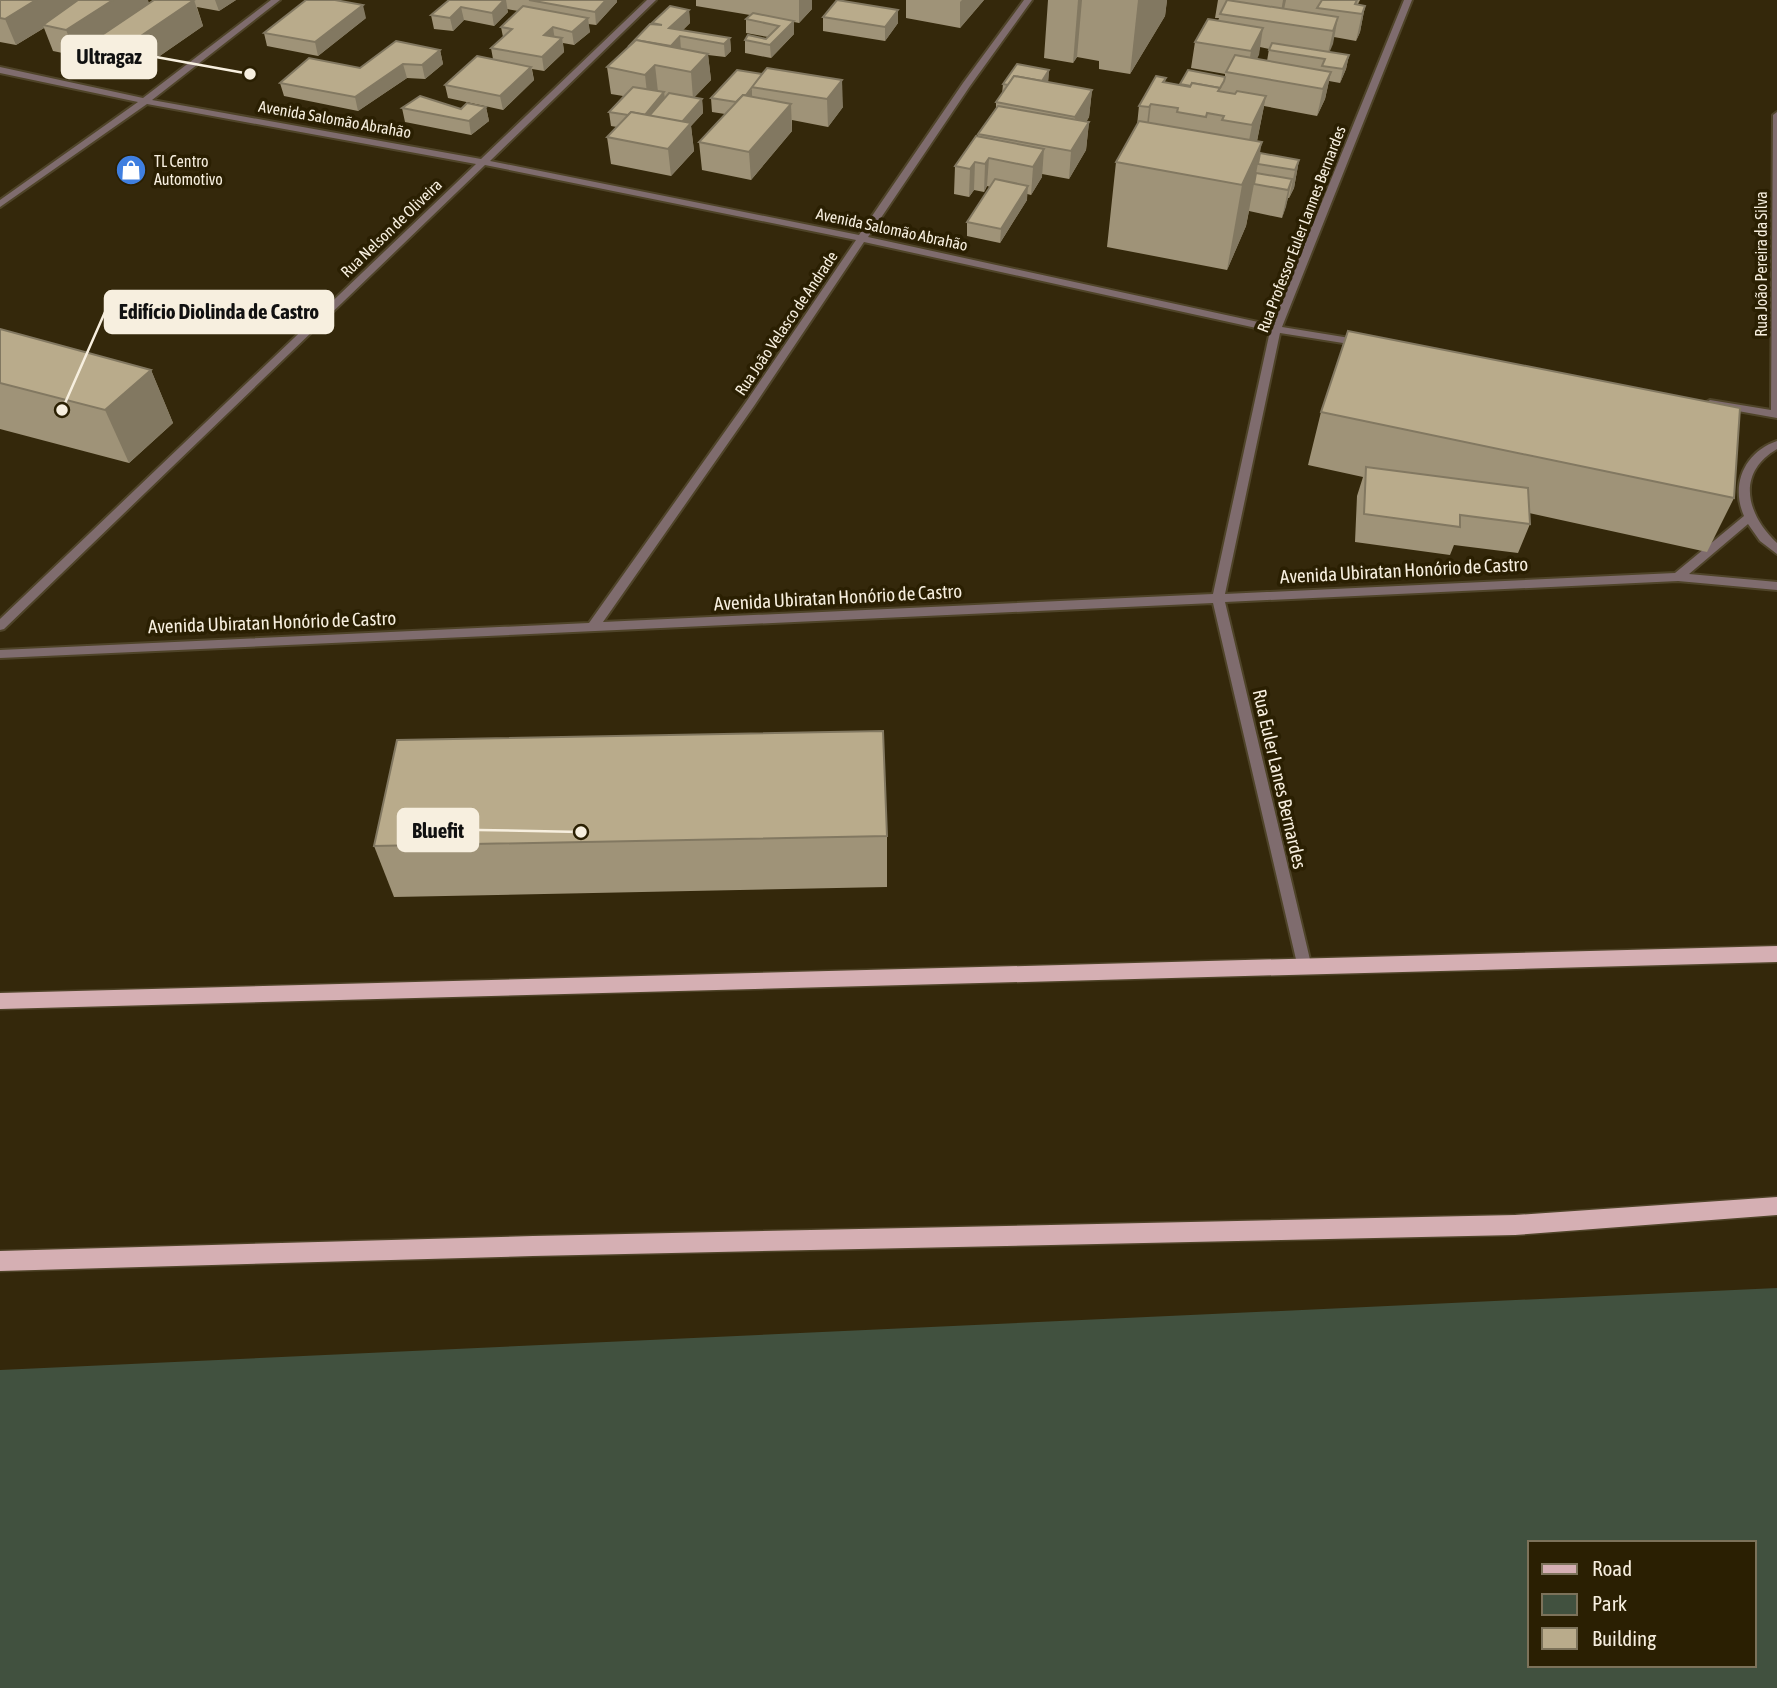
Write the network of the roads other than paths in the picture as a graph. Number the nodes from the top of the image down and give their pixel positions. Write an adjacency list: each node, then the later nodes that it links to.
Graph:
1 (276, 0): 6 (street)
2 (652, 0): 8 (street, Rua Nelson de Oliveira)
3 (1028, 0): 10 (street, Rua João Velasco de Andrade)
4 (1408, 0): 11 (street, Rua Professor Euler Lannes Bernardes)
5 (0, 70): 6 (street, Avenida Salomão Abrahão)
6 (145, 101): 8 (street, Avenida Salomão Abrahão); 9 (street)
7 (1777, 115): 14 (street, Rua João Pereira da Silva)
8 (482, 162): 10 (street, Avenida Salomão Abrahão); 21 (street, Rua Nelson de Oliveira)
9 (0, 204)
10 (863, 239): 11 (street, Avenida Salomão Abrahão); 22 (street, Rua João Velasco de Andrade)
11 (1276, 329): 12 (street, Avenida Salomão Abrahão); 20 (street, Rua Professor Euler Lannes Bernardes)
12 (1371, 345)
13 (1695, 400): 14 (street)
14 (1777, 414)
15 (1777, 444): 16 (street)
16 (1750, 517): 17 (street); 18 (street)
17 (1777, 550)
18 (1678, 577): 19 (street, Avenida Ubiratan Honório de Castro); 20 (street, Avenida Ubiratan Honório de Castro)
19 (1777, 586)
20 (1218, 598): 22 (street, Avenida Ubiratan Honório de Castro); 25 (street, Rua Euler Lanes Bernardes)
21 (0, 626)
22 (592, 628): 23 (street, Avenida Ubiratan Honório de Castro)
23 (0, 653)
24 (1777, 954): 25 (main road)
25 (1305, 968): 26 (main road)
26 (0, 1001)
27 (1777, 1206): 28 (main road)
28 (0, 1261)

